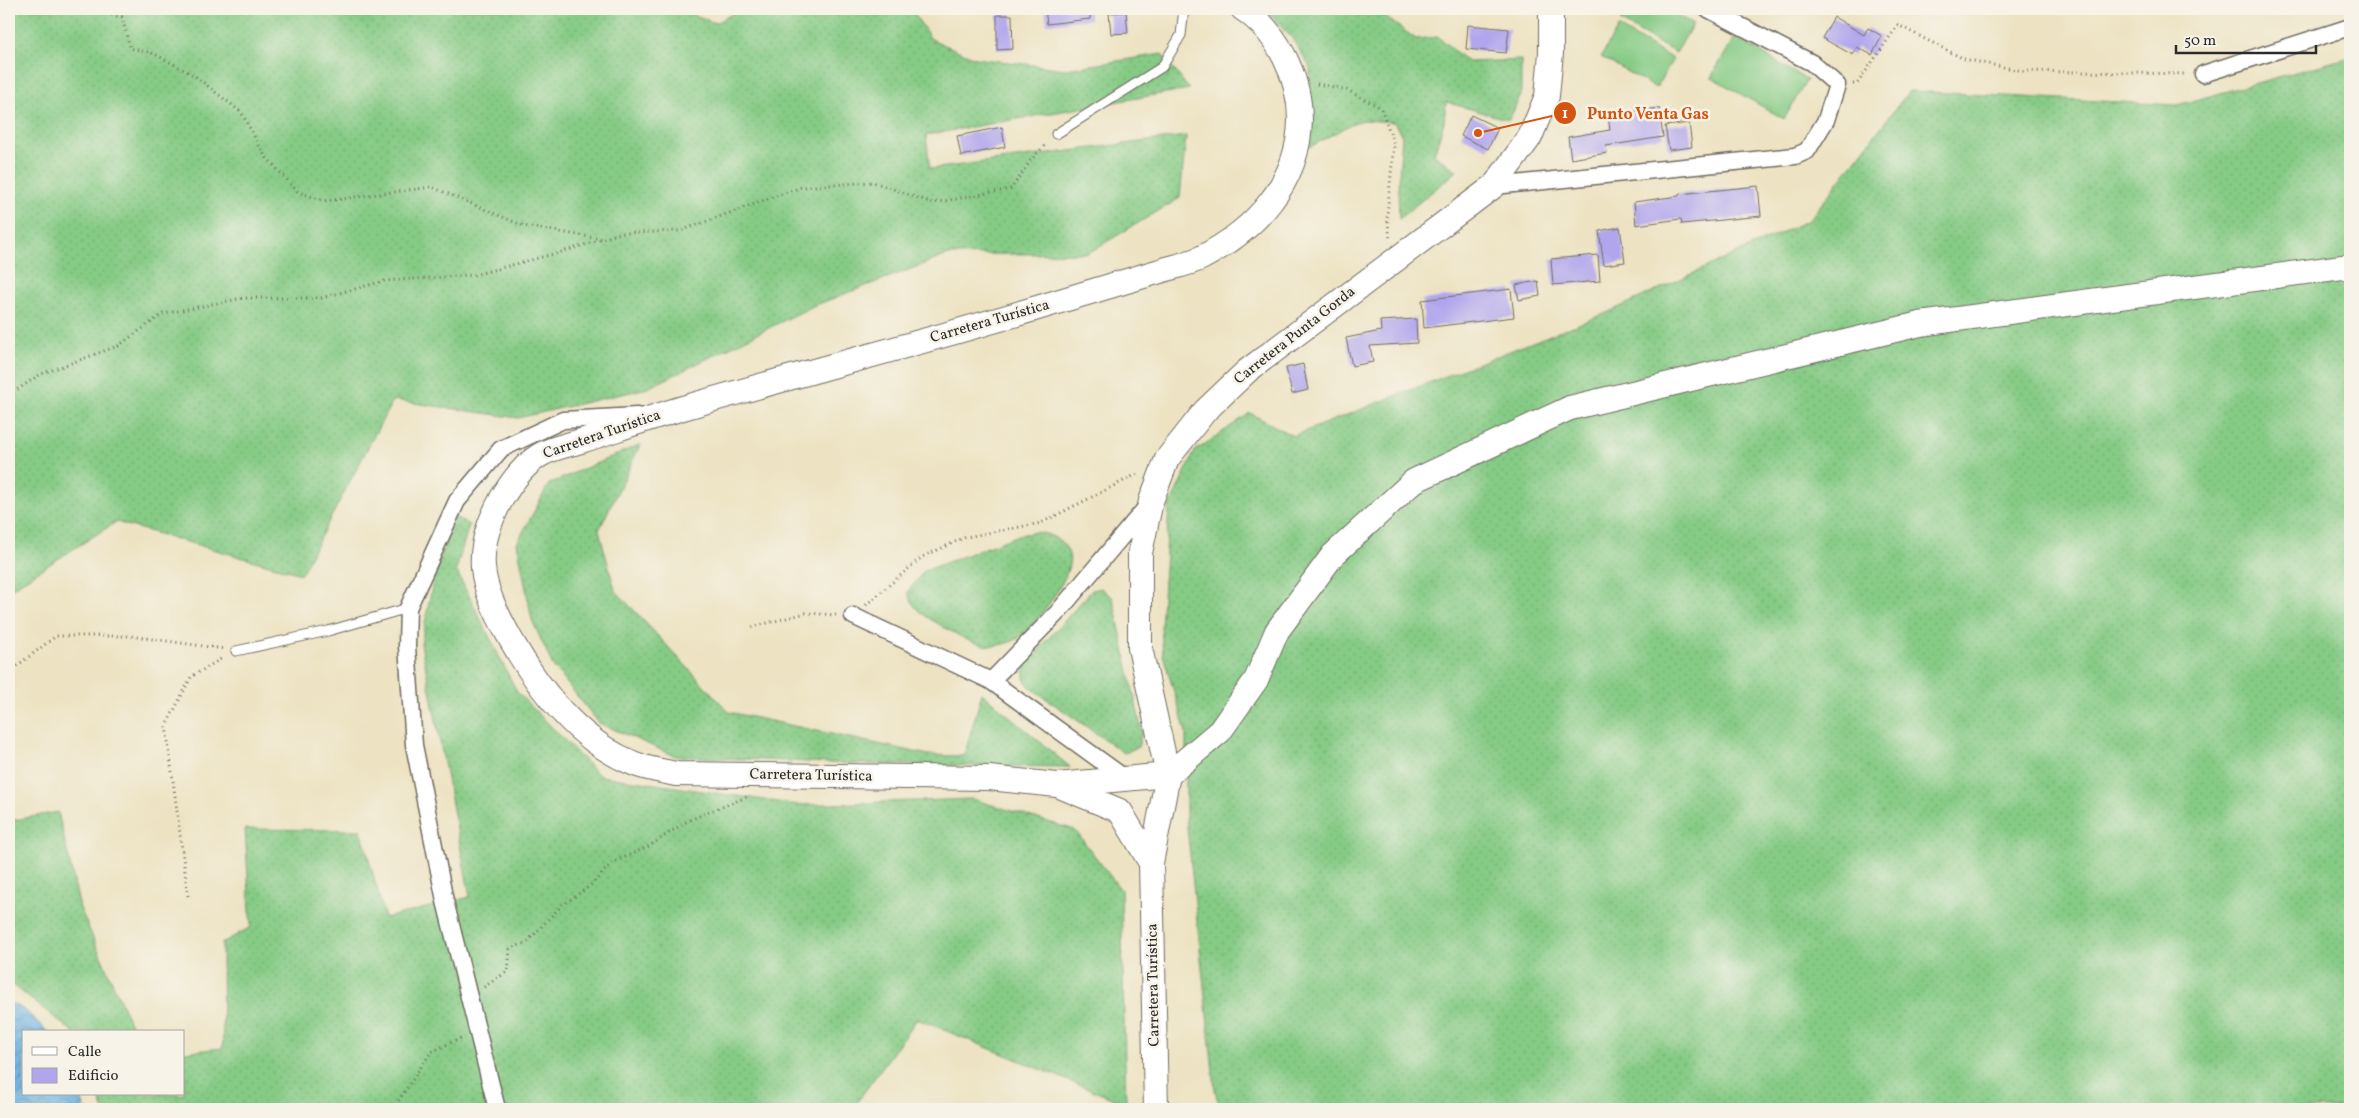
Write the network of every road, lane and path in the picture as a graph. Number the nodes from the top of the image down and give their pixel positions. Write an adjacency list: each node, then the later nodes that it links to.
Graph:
1 (82, 9): 12 (path)
2 (1184, 9): 10 (lane)
3 (1243, 9): 8 (main road, Carretera Turística)
4 (1551, 9): 11 (main road, Carretera Punta Gorda)
5 (1708, 9): 9 (street)
6 (2350, 27): 7 (street)
7 (2203, 74): 9 (path)
8 (1294, 80): 13 (path); 16 (main road, Carretera Turística)
9 (1837, 85): 11 (street)
10 (1056, 134): 12 (path)
11 (1494, 186): 13 (main road, Carretera Punta Gorda)
12 (602, 239): 15 (path)
13 (1393, 261): 17 (main road, Carretera Punta Gorda)
14 (2350, 266): 25 (main road)
15 (9, 395)
16 (660, 414): 19 (street); 27 (main road, Carretera Turística)
17 (1167, 459): 18 (main road, Carretera Punta Gorda); 20 (path)
18 (1151, 501): 24 (street); 25 (main road, Carretera Punta Gorda)
19 (408, 608): 22 (lane); 31 (street)
20 (853, 616): 21 (path); 24 (street)
21 (752, 627)
22 (236, 651): 23 (path); 30 (path)
23 (9, 672)
24 (991, 681): 26 (street)
25 (1168, 775): 26 (main road, Carretera Turística); 29 (main road, Carretera Turística)
26 (1126, 779): 27 (main road, Carretera Turística)
27 (1057, 785): 29 (main road)
28 (755, 793): 31 (path)
29 (1151, 862): 35 (main road, Carretera Turística)
30 (188, 896)
31 (469, 997): 32 (street)
32 (477, 1030): 33 (path); 34 (street)
33 (393, 1109)
34 (497, 1109)
35 (1156, 1109)

